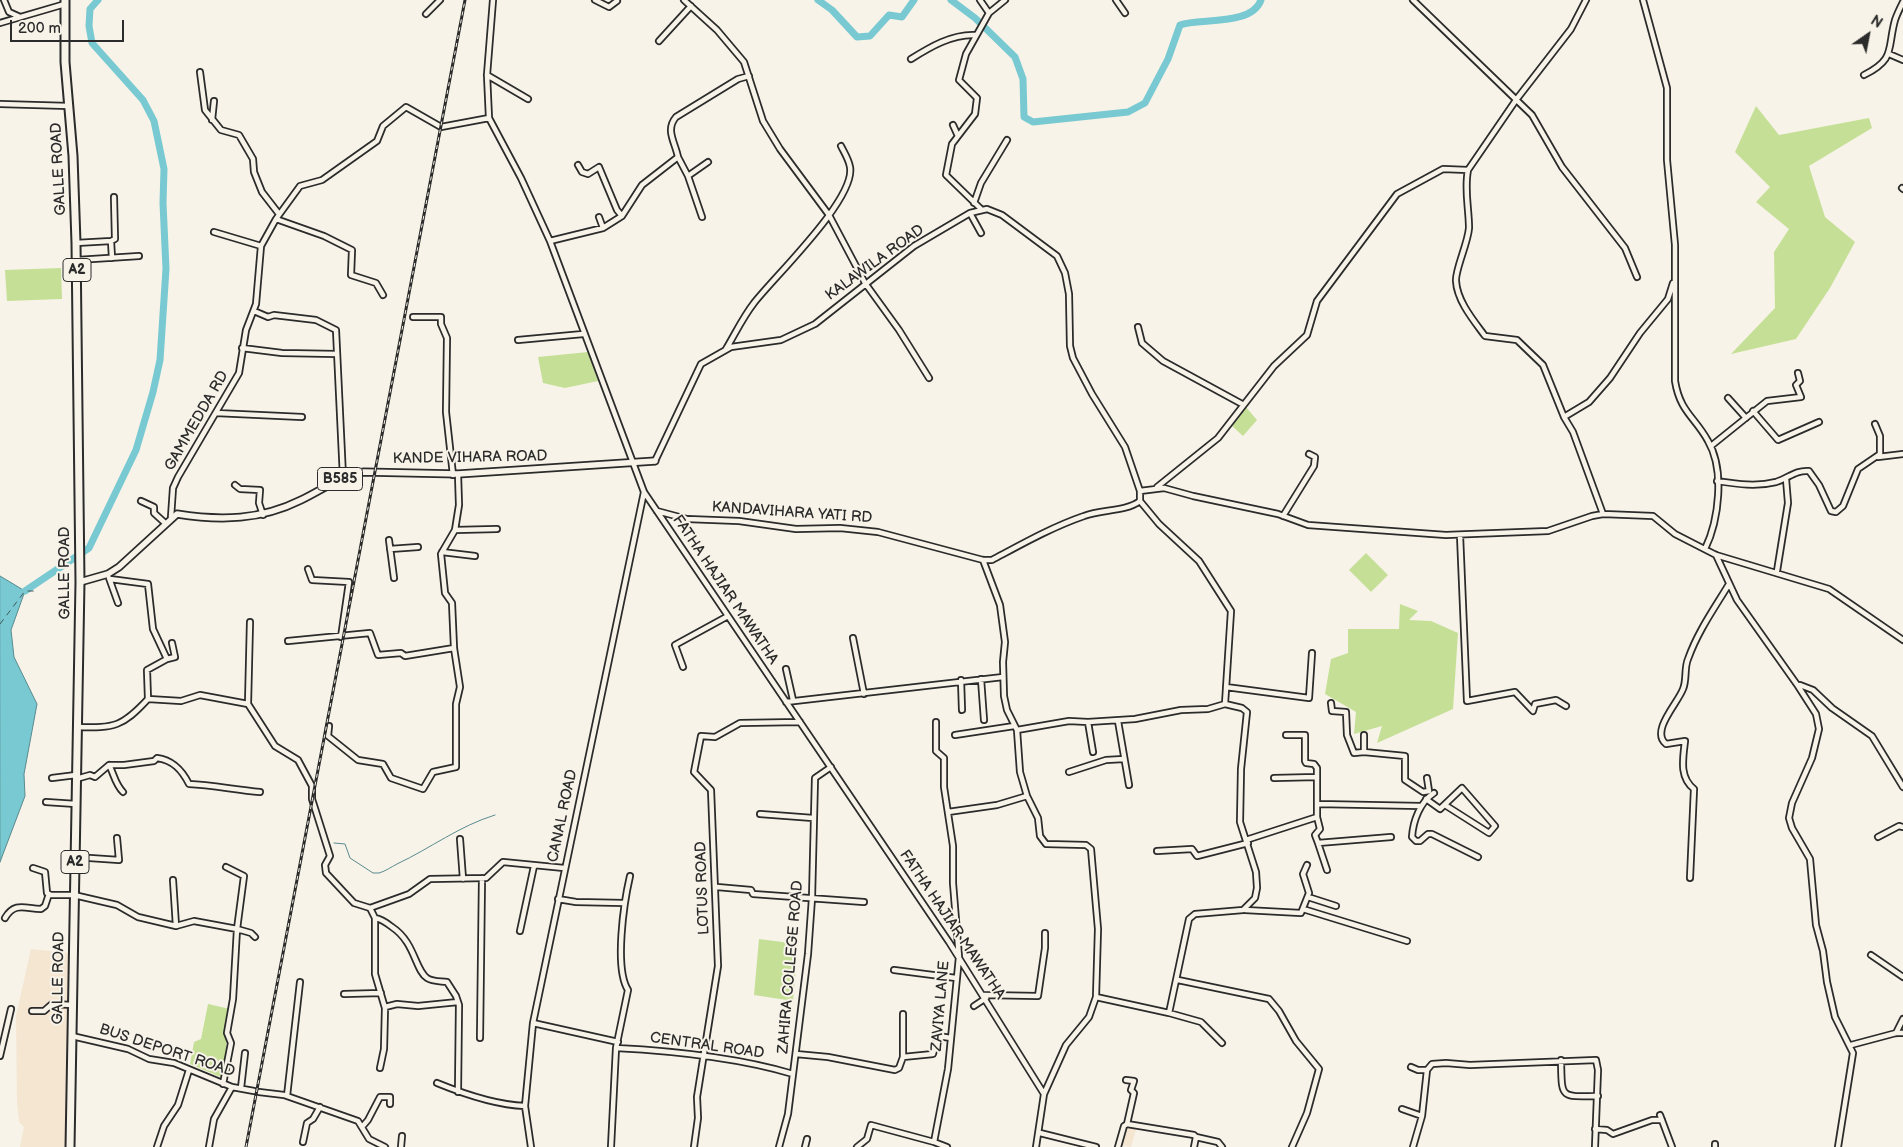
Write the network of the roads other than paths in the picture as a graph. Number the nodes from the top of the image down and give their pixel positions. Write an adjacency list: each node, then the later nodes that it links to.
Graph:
1 (4, 0): 19 (street)
2 (440, 0): 17 (street)
3 (493, 0): 27 (street, FATHA HAJIAR MAWATHA)
4 (595, 0): 12 (street)
5 (684, 0): 15 (street)
6 (980, 0): 18 (street)
7 (1005, 0): 18 (street)
8 (1116, 0): 16 (street)
9 (1413, 0): 31 (street)
10 (1586, 0): 31 (street)
11 (1643, 0): 66 (street)
12 (617, 1)
13 (65, 2): 19 (street); 34 (highway, GALLE ROAD / A2)
14 (1903, 2): 23 (street)
15 (691, 6): 22 (street); 29 (street)
16 (1125, 13)
17 (426, 14)
18 (989, 15): 21 (street)
19 (20, 17): 20 (street)
20 (0, 23)
21 (976, 35): 24 (street); 38 (street)
22 (659, 41)
23 (1889, 54): 25 (street); 28 (street)
24 (911, 59)
25 (1903, 60)
26 (200, 72): 36 (street)
27 (487, 75): 30 (street); 35 (street, FATHA HAJIAR MAWATHA)
28 (1864, 75)
29 (749, 76): 41 (street); 50 (street)
30 (528, 99)
31 (1516, 100): 44 (street); 65 (street)
32 (214, 102): 36 (street)
33 (0, 104): 34 (street)
34 (69, 106): 60 (highway, GALLE ROAD / A2)
35 (489, 118): 51 (street, GAMMEDDA RD); 59 (street, FATHA HAJIAR MAWATHA)
36 (212, 120): 51 (street)
37 (953, 125): 38 (street)
38 (958, 136): 47 (street)
39 (1007, 140): 47 (street)
40 (841, 146): 50 (street)
41 (678, 157): 45 (street); 52 (street)
42 (708, 162): 45 (street)
43 (578, 165): 52 (street)
44 (1468, 170): 80 (street); 84 (street)
45 (688, 176): 54 (street)
46 (114, 197): 58 (street)
47 (974, 203): 48 (street)
48 (981, 209): 49 (street, KALAWILA ROAD); 100 (street)
49 (970, 214): 57 (street); 67 (street, KALAWILA ROAD)
50 (829, 215): 67 (street); 75 (street)
51 (277, 216): 61 (street, GAMMEDDA RD); 68 (street)
52 (622, 216): 55 (street)
53 (599, 217): 55 (street)
54 (702, 217)
55 (603, 228): 59 (street)
56 (214, 232): 61 (street)
57 (981, 233)
58 (111, 241): 60 (street); 63 (street)
59 (550, 241): 72 (street, FATHA HAJIAR MAWATHA)
60 (76, 243): 64 (highway, GALLE ROAD / A2)
61 (261, 246): 69 (street, GAMMEDDA RD)
62 (139, 256): 63 (street)
63 (112, 258): 64 (street)
64 (77, 260): 125 (highway, GALLE ROAD / A2)
65 (1637, 276)
66 (1675, 277): 84 (street); 88 (street)
67 (865, 283): 75 (street, KALAWILA ROAD); 78 (street)
68 (383, 295)
69 (254, 311): 74 (street, GAMMEDDA RD); 76 (street)
70 (414, 317): 94 (street)
71 (1138, 327): 80 (street)
72 (583, 334): 73 (street); 93 (street, FATHA HAJIAR MAWATHA)
73 (518, 340)
74 (242, 348): 76 (street); 82 (street, GAMMEDDA RD)
75 (725, 351): 92 (street, KALAWILA ROAD)
76 (338, 354): 95 (street)
77 (1798, 373): 81 (street)
78 (929, 378)
79 (1728, 398): 85 (street)
80 (1242, 404): 99 (street)
81 (1753, 411): 85 (street); 86 (street)
82 (216, 413): 83 (street); 108 (street, GAMMEDDA RD)
83 (302, 417)
84 (1564, 417): 105 (street)
85 (1746, 418): 88 (street)
86 (1819, 422)
87 (1875, 424): 91 (street)
88 (1711, 446): 97 (street)
89 (1308, 454): 107 (street)
90 (1903, 454): 91 (street)
91 (1878, 457): 96 (street)
92 (655, 461): 93 (main road, KANDE VIHARA ROAD / B585)
93 (632, 463): 94 (main road, KANDE VIHARA ROAD / B585); 101 (street, FATHA HAJIAR MAWATHA)
94 (455, 475): 95 (main road, KANDE VIHARA ROAD / B585); 111 (street)
95 (343, 477): 106 (main road, KANDE VIHARA ROAD / B585)
96 (1786, 479): 97 (street); 122 (street)
97 (1717, 480): 116 (street)
98 (235, 485): 106 (street)
99 (1153, 488): 100 (street); 107 (street)
100 (1140, 491): 103 (street)
101 (644, 492): 104 (street, FATHA HAJIAR MAWATHA); 205 (street, CANAL ROAD)
102 (141, 501): 109 (street)
103 (1140, 501): 120 (street); 144 (street)
104 (657, 511): 120 (street, KANDAVIHARA YATI RD); 128 (street, FATHA HAJIAR MAWATHA)
105 (1603, 514): 112 (street); 116 (street)
106 (263, 515): 108 (main road, KANDE VIHARA ROAD / B585)
107 (1283, 516): 112 (street)
108 (171, 517): 109 (main road)
109 (165, 523): 123 (main road)
110 (497, 529): 111 (street)
111 (455, 530): 117 (street)
112 (1460, 535): 152 (street)
113 (389, 540): 115 (street)
114 (418, 547): 115 (street)
115 (390, 549): 124 (street)
116 (1705, 549): 118 (street)
117 (442, 552): 119 (street); 135 (street)
118 (1716, 555): 122 (street); 126 (street)
119 (474, 556)
120 (982, 560): 140 (street)
121 (308, 568): 130 (street)
122 (1777, 571): 132 (street)
123 (109, 576): 125 (main road); 127 (street); 137 (street)
124 (394, 578)
125 (80, 579): 160 (highway, GALLE ROAD / A2)
126 (1729, 584): 143 (street); 209 (street)
127 (118, 603)
128 (728, 616): 138 (street); 148 (street, FATHA HAJIAR MAWATHA)
129 (250, 622): 150 (street)
130 (342, 637): 133 (street); 135 (street)
131 (853, 638): 145 (street)
132 (1903, 640)
133 (288, 641)
134 (172, 643): 137 (street)
135 (454, 648): 159 (street)
136 (1312, 653): 144 (street)
137 (167, 659): 146 (street)
138 (683, 668)
139 (786, 669): 147 (street)
140 (1003, 677): 141 (street); 161 (street)
141 (981, 679): 142 (street); 154 (street)
142 (961, 680): 145 (street); 153 (street)
143 (1798, 686): 177 (street); 260 (street)
144 (1226, 688): 151 (street)
145 (864, 694): 147 (street)
146 (148, 699): 150 (street); 160 (street)
147 (793, 700): 148 (street)
148 (786, 702): 156 (street, FATHA HAJIAR MAWATHA)
149 (1331, 703): 166 (street)
150 (248, 704): 221 (street)
151 (1225, 704): 155 (street); 196 (street)
152 (1566, 706)
153 (962, 710)
154 (984, 720)
155 (1118, 721): 158 (street); 167 (street)
156 (800, 722): 169 (street, FATHA HAJIAR MAWATHA); 212 (street, LOTUS ROAD)
157 (936, 722): 187 (street, ZAVIYA LANE)
158 (1088, 722): 161 (street); 165 (street)
159 (329, 726)
160 (77, 727): 171 (highway, GALLE ROAD / A2)
161 (1015, 728): 162 (street); 181 (street)
162 (955, 735)
163 (1286, 735): 174 (street)
164 (1364, 736): 166 (street)
165 (1093, 752)
166 (1364, 752): 180 (street)
167 (1124, 759): 170 (street); 176 (street)
168 (109, 765): 171 (street); 178 (street); 179 (street)
169 (831, 767): 190 (street, ZAHIRA COLLEGE ROAD); 233 (street, FATHA HAJIAR MAWATHA)
170 (1069, 772)
171 (76, 777): 172 (street); 183 (highway, GALLE ROAD / A2)
172 (52, 778)
173 (1274, 778): 174 (street)
174 (1317, 778): 184 (street)
175 (1427, 778): 180 (street)
176 (1129, 785)
177 (1903, 787)
178 (123, 792)
179 (260, 792)
180 (1430, 794): 185 (street); 186 (street)
181 (1028, 796): 187 (street); 242 (street)
182 (46, 802): 183 (street)
183 (76, 804): 199 (highway, GALLE ROAD / A2)
184 (1318, 804): 186 (street); 189 (street)
185 (1445, 805): 185 (street)
186 (1421, 806): 200 (street)
187 (948, 812): 233 (street, ZAVIYA LANE)
188 (760, 814): 190 (street)
189 (1317, 817): 196 (street); 197 (street)
190 (813, 818): 216 (street, ZAHIRA COLLEGE ROAD)
191 (1903, 826): 193 (street)
192 (1391, 837): 197 (street)
193 (1878, 837)
194 (117, 838): 199 (street)
195 (460, 839): 210 (street)
196 (1247, 842): 198 (street); 222 (street)
197 (1318, 843): 206 (street)
198 (1157, 851)
199 (75, 857): 214 (highway, GALLE ROAD / A2)
200 (1478, 857)
201 (1306, 865): 215 (street)
202 (534, 866): 205 (street); 208 (street); 228 (street)
203 (226, 867): 227 (street)
204 (33, 868): 213 (street)
205 (564, 868): 217 (street, CANAL ROAD)
206 (1327, 870)
207 (630, 876): 219 (street)
208 (482, 878): 210 (street); 256 (street)
209 (1690, 878)
210 (463, 879): 221 (street)
211 (173, 880): 226 (street)
212 (716, 887): 216 (street); 265 (street, LOTUS ROAD)
213 (49, 894): 214 (street); 224 (street)
214 (74, 895): 226 (street); 244 (highway, GALLE ROAD / A2)
215 (1308, 897): 220 (street); 223 (street)
216 (812, 898): 218 (street); 263 (street, ZAHIRA COLLEGE ROAD)
217 (558, 899): 219 (street); 252 (street, CANAL ROAD)
218 (864, 902)
219 (624, 903): 258 (street)
220 (1336, 906)
221 (370, 908): 225 (street)
222 (1244, 910): 223 (street); 237 (street)
223 (1303, 910): 231 (street)
224 (5, 918)
225 (375, 918): 239 (street); 243 (street)
226 (176, 926): 227 (street)
227 (237, 929): 230 (street); 275 (street)
228 (520, 931)
229 (1045, 933): 241 (street)
230 (255, 937)
231 (1407, 941)
232 (1871, 955): 235 (street)
233 (958, 957): 236 (street, ZAVIYA LANE); 241 (street, FATHA HAJIAR MAWATHA)
234 (894, 970): 236 (street)
235 (1903, 977)
236 (956, 978): 257 (street, ZAVIYA LANE)
237 (1178, 980): 249 (street); 314 (street)
238 (300, 982): 280 (street)
239 (380, 993): 240 (street); 246 (street)
240 (344, 994)
241 (985, 997): 245 (street); 279 (street, FATHA HAJIAR MAWATHA)
242 (1096, 997): 249 (street); 279 (street)
243 (458, 1002): 246 (street); 278 (street)
244 (73, 1005): 248 (street); 255 (highway, GALLE ROAD / A2)
245 (974, 1006)
246 (385, 1007): 269 (street)
247 (11, 1009): 264 (street)
248 (32, 1011)
249 (1169, 1013): 259 (street)
250 (903, 1014): 266 (street)
251 (1903, 1019): 253 (street)
252 (533, 1023): 258 (street); 283 (street, CANAL ROAD)
253 (1896, 1033): 254 (street); 260 (street)
254 (1903, 1033)
255 (72, 1036): 270 (street, BUS DEPORT ROAD); 297 (highway, GALLE ROAD / A2)
256 (480, 1038)
257 (951, 1038): 266 (street); 295 (street, ZAVIYA LANE)
258 (618, 1042): 261 (street)
259 (1222, 1043)
260 (1851, 1045): 318 (street)
261 (616, 1048): 265 (street, CENTRAL ROAD); 303 (street)
262 (245, 1053): 277 (street)
263 (796, 1054): 266 (street); 272 (street, ZAHIRA COLLEGE ROAD)
264 (0, 1056)
265 (705, 1056): 272 (street, CENTRAL ROAD); 304 (street, LOTUS ROAD)
266 (902, 1057)
267 (1561, 1060): 271 (street); 281 (street); 281 (street)
268 (1410, 1067): 271 (street)
269 (380, 1068)
270 (189, 1070): 275 (street, BUS DEPORT ROAD); 298 (street)
271 (1427, 1070): 286 (street)
272 (793, 1074): 305 (street, ZAHIRA COLLEGE ROAD)
273 (1126, 1080): 287 (street)
274 (438, 1083): 278 (street)
275 (223, 1084): 276 (street, BUS DEPORT ROAD)
276 (232, 1087): 277 (street, BUS DEPORT ROAD); 299 (street)
277 (241, 1088): 280 (street, BUS DEPORT ROAD)
278 (458, 1092): 283 (street)
279 (1044, 1094): 290 (street)
280 (287, 1096): 284 (street, BUS DEPORT ROAD)
281 (1598, 1096): 289 (street)
282 (390, 1104): 288 (street)
283 (525, 1106): 302 (street, CANAL ROAD)
284 (320, 1107): 288 (street, BUS DEPORT ROAD); 294 (street)
285 (1402, 1110): 286 (street)
286 (1422, 1116): 315 (street)
287 (1127, 1124): 292 (street); 311 (street)
288 (362, 1126): 296 (street, BUS DEPORT ROAD)
289 (1596, 1129): 316 (street); 317 (street)
290 (1040, 1133): 309 (street); 310 (street)
291 (402, 1136): 301 (street)
292 (1196, 1137): 312 (street); 313 (street)
293 (807, 1139): 306 (street)
294 (303, 1142)
295 (934, 1142): 307 (street); 308 (street)
296 (374, 1144): 300 (street, BUS DEPORT ROAD)
297 (70, 1147)
298 (157, 1147)
299 (209, 1147)
300 (385, 1147)
301 (401, 1147)
302 (531, 1147)
303 (611, 1147)
304 (694, 1147)
305 (779, 1147)
306 (806, 1147)
307 (857, 1147)
308 (948, 1147)
309 (1036, 1147)
310 (1096, 1147)
311 (1118, 1147)
312 (1194, 1147)
313 (1222, 1147)
314 (1292, 1147)
315 (1413, 1147)
316 (1595, 1147)
317 (1672, 1147)
318 (1838, 1147)

